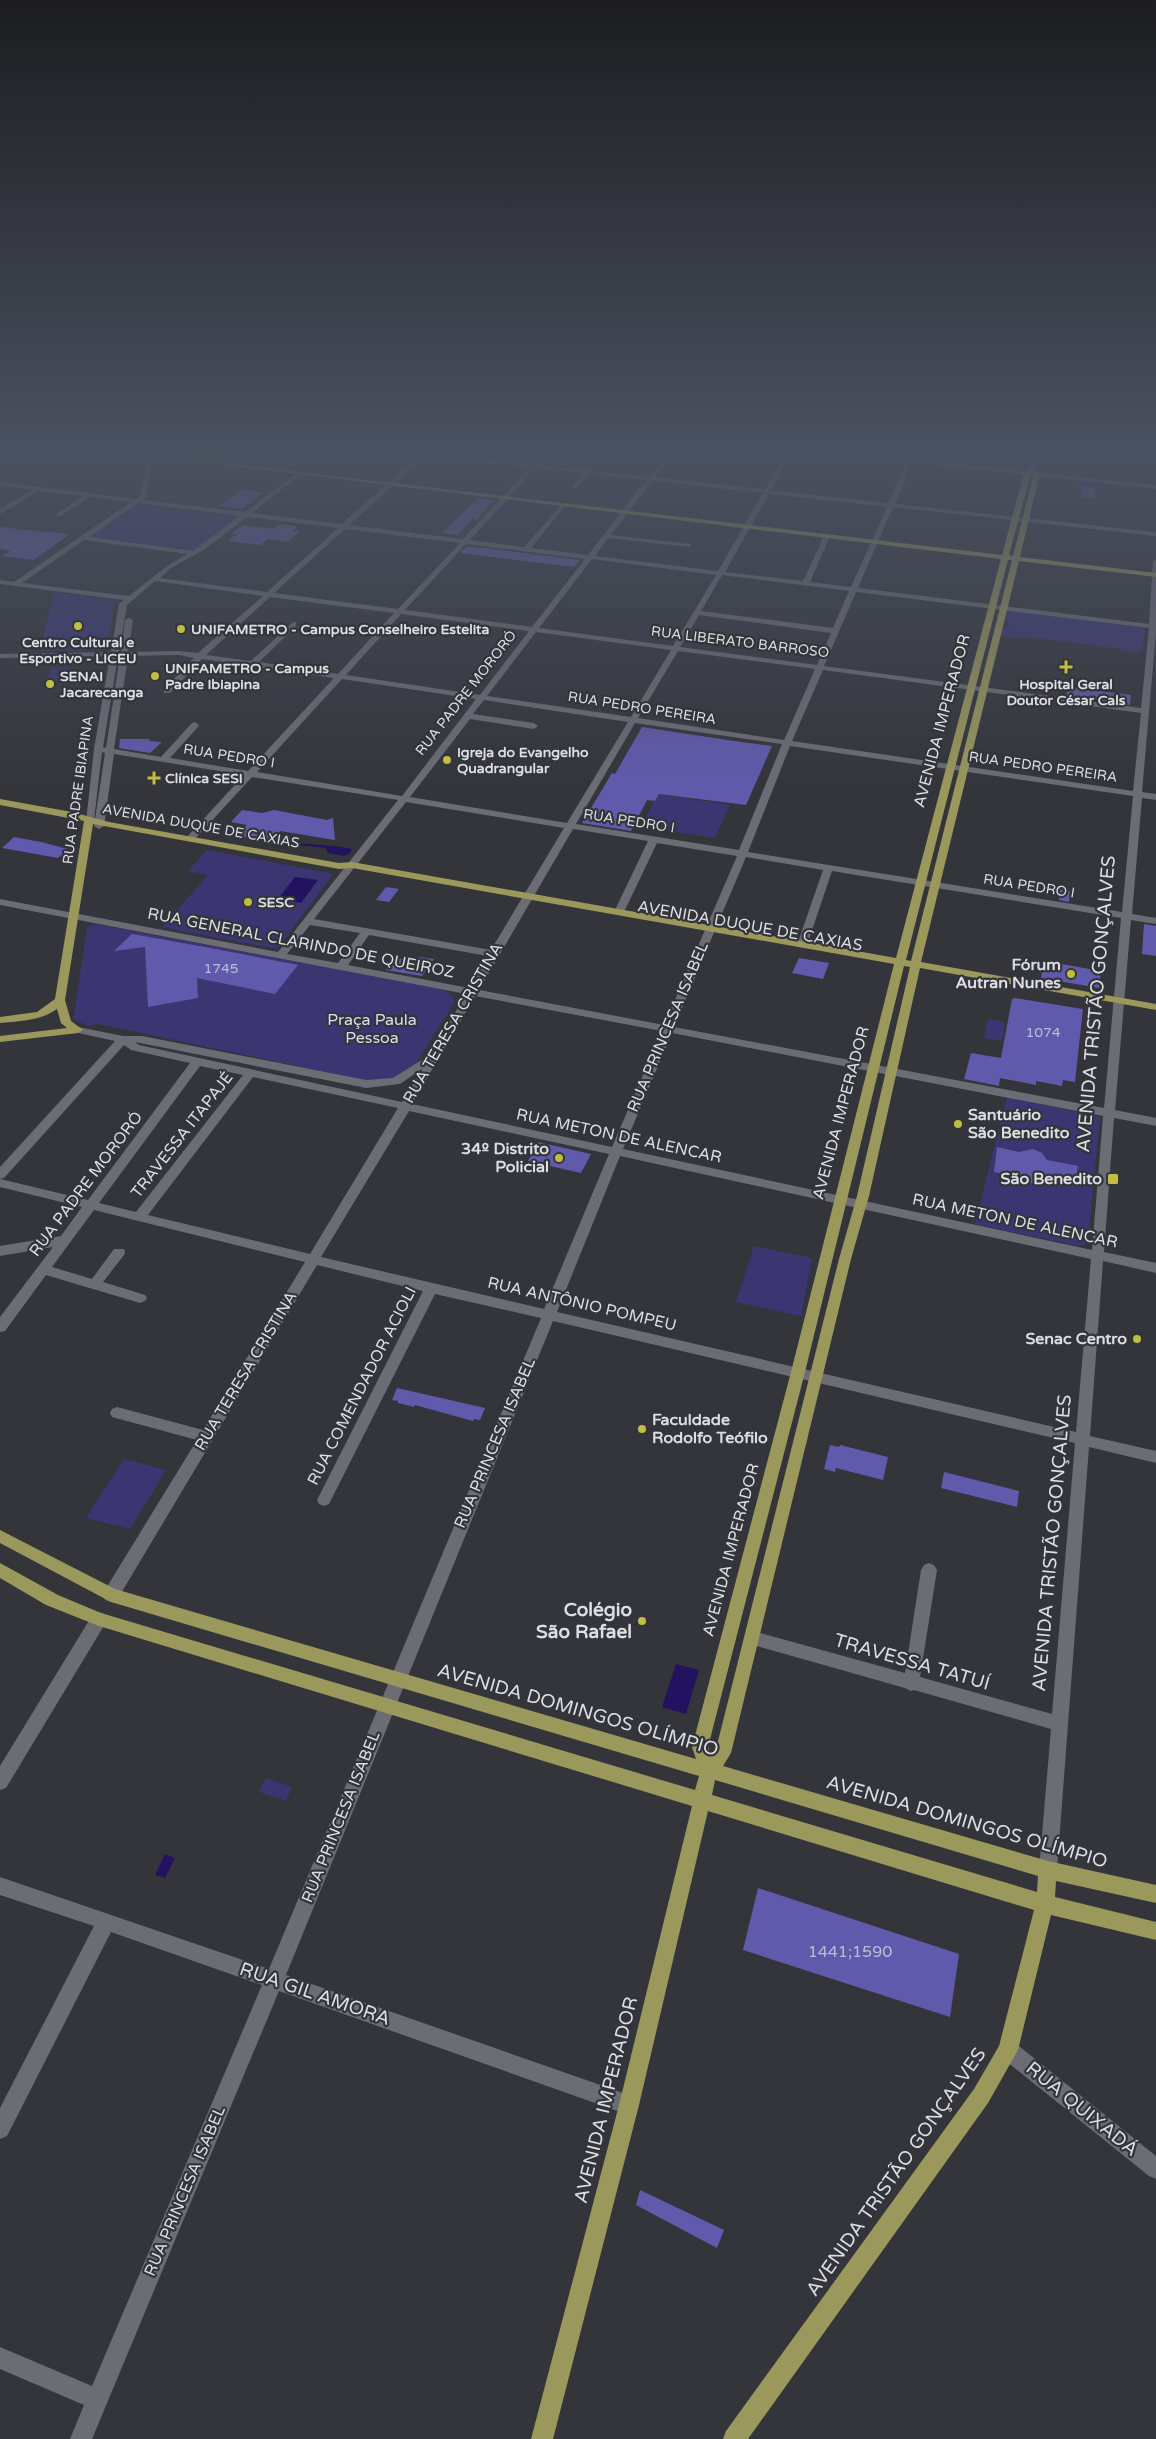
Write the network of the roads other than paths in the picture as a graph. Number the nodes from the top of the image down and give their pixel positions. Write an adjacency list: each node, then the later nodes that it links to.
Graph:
1 (45, 563): 18 (street)
2 (176, 563): 15 (street)
3 (305, 563): 20 (street)
4 (444, 563): 24 (street)
5 (585, 563): 28 (street, RUA PADRE MORORÓ)
6 (638, 563): 13 (street)
7 (727, 563): 13 (street, RUA TERESA CRISTINA)
8 (815, 563): 17 (street)
9 (864, 563): 19 (street, RUA PRINCESA ISABEL)
10 (1004, 563): 22 (main road, AVENIDA IMPERADOR)
11 (1014, 563): 23 (main road, AVENIDA IMPERADOR)
12 (1055, 563): 14 (main road)
13 (721, 573): 17 (street); 25 (street, RUA TERESA CRISTINA)
14 (1155, 575): 27 (street, AVENIDA TRISTÃO GONÇALVES)
15 (153, 579): 20 (street, RUA LIBERATO BARROSO); 21 (street)
16 (0, 582): 18 (street)
17 (806, 583): 19 (street)
18 (15, 584): 21 (street)
19 (852, 589): 22 (street); 29 (street, RUA PRINCESA ISABEL)
20 (270, 594): 24 (street, RUA LIBERATO BARROSO); 34 (street)
21 (128, 598): 31 (street, RUA PADRE IBIAPINA); 32 (street, RUA PADRE IBIAPINA)
22 (992, 607): 23 (street); 38 (main road, AVENIDA IMPERADOR)
23 (1003, 608): 27 (street); 39 (main road, AVENIDA IMPERADOR)
24 (400, 612): 28 (street, RUA LIBERATO BARROSO); 37 (street)
25 (697, 613): 29 (street); 30 (street, RUA TERESA CRISTINA)
26 (293, 624): 35 (street)
27 (1154, 627): 43 (street, AVENIDA TRISTÃO GONÇALVES)
28 (534, 629): 30 (street, RUA LIBERATO BARROSO); 41 (street, RUA PADRE MORORÓ)
29 (836, 631): 36 (street, RUA PRINCESA ISABEL)
30 (676, 648): 36 (street, RUA LIBERATO BARROSO); 45 (street, RUA TERESA CRISTINA)
31 (114, 654): 32 (street, RUA PEDRO PEREIRA); 33 (street, RUA PEDRO PEREIRA); 49 (street, RUA PADRE IBIAPINA)
32 (124, 654): 34 (street, RUA PEDRO PEREIRA); 50 (street, RUA PADRE IBIAPINA)
33 (0, 656)
34 (200, 656): 35 (street, RUA PEDRO PEREIRA); 40 (street)
35 (252, 664): 37 (street, RUA PEDRO PEREIRA)
36 (819, 666): 38 (street, RUA LIBERATO BARROSO); 48 (street, RUA PRINCESA ISABEL)
37 (340, 676): 41 (street, RUA PEDRO PEREIRA); 54 (street)
38 (971, 687): 39 (street, RUA LIBERATO BARROSO); 52 (main road, AVENIDA IMPERADOR)
39 (983, 689): 43 (street, RUA LIBERATO BARROSO); 53 (main road, AVENIDA IMPERADOR)
40 (167, 691)
41 (481, 698): 44 (street, RUA PADRE MORORÓ); 45 (street, RUA PEDRO PEREIRA)
42 (1156, 706): 43 (street, RUA LIBERATO BARROSO)
43 (1145, 708): 55 (street, AVENIDA TRISTÃO GONÇALVES)
44 (467, 716): 47 (street); 57 (street, RUA PADRE MORORÓ)
45 (633, 720): 48 (street, RUA PEDRO PEREIRA); 62 (street, RUA TERESA CRISTINA)
46 (195, 725): 51 (street)
47 (534, 726)
48 (787, 743): 52 (street, RUA PEDRO PEREIRA); 65 (street, RUA PRINCESA ISABEL)
49 (98, 749): 50 (street, RUA PEDRO I); 60 (street, RUA PADRE IBIAPINA)
50 (109, 750): 51 (street, RUA PEDRO I); 61 (street, RUA PADRE IBIAPINA)
51 (164, 759): 54 (street, RUA PEDRO I)
52 (951, 767): 53 (street, RUA PEDRO PEREIRA); 68 (main road, AVENIDA IMPERADOR)
53 (964, 769): 55 (street, RUA PEDRO PEREIRA); 69 (main road, AVENIDA IMPERADOR)
54 (250, 773): 57 (street, RUA PEDRO I); 63 (street)
55 (1137, 794): 56 (street, RUA PEDRO PEREIRA); 74 (street, AVENIDA TRISTÃO GONÇALVES)
56 (1156, 797)
57 (404, 798): 62 (street, RUA PEDRO I); 66 (street, RUA PADRE MORORÓ)
58 (0, 802): 60 (main road, AVENIDA DUQUE DE CAXIAS)
59 (0, 808): 60 (main road, AVENIDA DUQUE DE CAXIAS)
60 (89, 822): 61 (main road, AVENIDA DUQUE DE CAXIAS); 73 (main road, RUA PADRE IBIAPINA)
61 (99, 824): 63 (main road, AVENIDA DUQUE DE CAXIAS)
62 (572, 825): 64 (street, RUA PEDRO I); 70 (street, RUA TERESA CRISTINA)
63 (190, 839): 66 (main road, AVENIDA DUQUE DE CAXIAS)
64 (654, 839): 65 (street, RUA PEDRO I); 72 (street)
65 (741, 853): 67 (street, RUA PEDRO I); 78 (street, RUA PRINCESA ISABEL)
66 (346, 867): 70 (main road, AVENIDA DUQUE DE CAXIAS); 75 (street, RUA PADRE MORORÓ)
67 (828, 868): 68 (street, RUA PEDRO I); 79 (street)
68 (921, 883): 69 (street, RUA PEDRO I); 82 (main road, AVENIDA IMPERADOR)
69 (936, 885): 74 (street, RUA PEDRO I); 84 (main road, AVENIDA IMPERADOR)
70 (527, 900): 72 (main road, AVENIDA DUQUE DE CAXIAS); 78 (main road, AVENIDA DUQUE DE CAXIAS); 80 (street, RUA TERESA CRISTINA)
71 (0, 902): 73 (street, RUA GENERAL CLARINDO DE QUEIROZ)
72 (619, 912): 78 (main road, AVENIDA DUQUE DE CAXIAS)
73 (74, 916): 81 (street, RUA GENERAL CLARINDO DE QUEIROZ); 86 (main road, RUA PADRE IBIAPINA)
74 (1126, 916): 76 (street, RUA PEDRO I); 87 (street, AVENIDA TRISTÃO GONÇALVES)
75 (307, 921): 77 (street); 81 (street, RUA PADRE MORORÓ)
76 (1156, 921)
77 (366, 932): 80 (street); 83 (street)
78 (708, 932): 79 (main road, AVENIDA DUQUE DE CAXIAS); 82 (main road, AVENIDA DUQUE DE CAXIAS); 91 (street, RUA PRINCESA ISABEL)
79 (802, 945): 82 (main road, AVENIDA DUQUE DE CAXIAS)
80 (494, 954): 85 (street, RUA TERESA CRISTINA)
81 (280, 956): 83 (street, RUA GENERAL CLARINDO DE QUEIROZ)
82 (900, 966): 84 (main road, AVENIDA DUQUE DE CAXIAS); 97 (main road, AVENIDA IMPERADOR)
83 (341, 967): 85 (street, RUA GENERAL CLARINDO DE QUEIROZ)
84 (915, 968): 87 (main road, AVENIDA DUQUE DE CAXIAS); 98 (main road, AVENIDA IMPERADOR)
85 (473, 992): 91 (street, RUA GENERAL CLARINDO DE QUEIROZ); 95 (street, RUA TERESA CRISTINA)
86 (60, 1000): 90 (main road); 92 (main road, RUA PADRE IBIAPINA)
87 (1120, 1005): 88 (main road, AVENIDA DUQUE DE CAXIAS); 89 (main road, AVENIDA DUQUE DE CAXIAS); 101 (street, AVENIDA TRISTÃO GONÇALVES)
88 (1156, 1007)
89 (1156, 1016)
90 (0, 1020)
91 (668, 1028): 97 (street, RUA GENERAL CLARINDO DE QUEIROZ); 103 (street, RUA PRINCESA ISABEL)
92 (78, 1030): 93 (street, RUA METON DE ALENCAR); 94 (main road)
93 (123, 1039): 95 (street); 96 (street, RUA METON DE ALENCAR); 104 (street)
94 (0, 1040)
95 (438, 1052): 100 (street, RUA TERESA CRISTINA)
96 (198, 1061): 99 (street, RUA METON DE ALENCAR); 108 (street, RUA PADRE MORORÓ)
97 (873, 1068): 98 (street, RUA GENERAL CLARINDO DE QUEIROZ); 106 (main road, AVENIDA IMPERADOR)
98 (892, 1071): 101 (street, RUA GENERAL CLARINDO DE QUEIROZ); 107 (main road, AVENIDA IMPERADOR)
99 (250, 1073): 100 (street, RUA METON DE ALENCAR); 109 (street, TRAVESSA ITAPAJÉ)
100 (405, 1106): 103 (street, RUA METON DE ALENCAR); 114 (street, RUA TERESA CRISTINA)
101 (1109, 1113): 102 (street, RUA GENERAL CLARINDO DE QUEIROZ); 113 (street, AVENIDA TRISTÃO GONÇALVES)
102 (1156, 1122)
103 (616, 1152): 106 (street, RUA METON DE ALENCAR); 120 (street, RUA PRINCESA ISABEL)
104 (0, 1175)
105 (0, 1183): 108 (street, RUA ANTÔNIO POMPEU)
106 (839, 1200): 107 (street, RUA METON DE ALENCAR); 122 (main road, AVENIDA IMPERADOR)
107 (861, 1204): 113 (street, RUA METON DE ALENCAR); 123 (main road, AVENIDA IMPERADOR)
108 (90, 1206): 109 (street, RUA ANTÔNIO POMPEU); 110 (street, RUA PADRE MORORÓ)
109 (139, 1217): 114 (street, RUA ANTÔNIO POMPEU)
110 (65, 1240): 111 (street); 116 (street, RUA PADRE MORORÓ)
111 (0, 1251)
112 (119, 1252): 117 (street)
113 (1098, 1255): 115 (street, RUA METON DE ALENCAR); 126 (street, AVENIDA TRISTÃO GONÇALVES)
114 (314, 1259): 118 (street, RUA ANTÔNIO POMPEU); 125 (street, RUA TERESA CRISTINA)
115 (1156, 1268)
116 (43, 1269): 117 (street); 121 (street, RUA PADRE MORORÓ)
117 (95, 1284): 119 (street)
118 (432, 1288): 120 (street, RUA ANTÔNIO POMPEU); 128 (street, RUA COMENDADOR ACIOLI)
119 (140, 1298)
120 (550, 1314): 122 (street, RUA ANTÔNIO POMPEU); 135 (street, RUA PRINCESA ISABEL)
121 (0, 1327)
122 (798, 1372): 123 (street, RUA ANTÔNIO POMPEU); 140 (main road, AVENIDA IMPERADOR)
123 (816, 1377): 126 (street, RUA ANTÔNIO POMPEU); 134 (main road, AVENIDA IMPERADOR)
124 (117, 1413): 125 (street)
125 (207, 1437): 132 (street, RUA TERESA CRISTINA)
126 (1083, 1440): 127 (street, RUA ANTÔNIO POMPEU); 138 (street, AVENIDA TRISTÃO GONÇALVES)
127 (1156, 1457)
128 (324, 1500)
129 (0, 1536): 132 (main road, AVENIDA DOMINGOS OLÍMPIO)
130 (0, 1570): 133 (main road)
131 (929, 1570): 136 (street)
132 (111, 1595): 135 (main road, AVENIDA DOMINGOS OLÍMPIO)
133 (98, 1619): 137 (main road); 139 (street)
134 (753, 1638): 136 (street, TRAVESSA TATUÍ); 140 (main road, AVENIDA IMPERADOR)
135 (398, 1679): 137 (street, RUA PRINCESA ISABEL); 140 (main road, AVENIDA DOMINGOS OLÍMPIO)
136 (911, 1684): 138 (street, TRAVESSA TATUÍ)
137 (387, 1706): 142 (main road); 149 (street, RUA PRINCESA ISABEL)
138 (1060, 1724): 143 (street, AVENIDA TRISTÃO GONÇALVES)
139 (6, 1758): 141 (street)
140 (709, 1770): 142 (main road, AVENIDA IMPERADOR); 143 (main road, AVENIDA DOMINGOS OLÍMPIO)
141 (0, 1782)
142 (702, 1801): 146 (main road); 151 (main road, AVENIDA IMPERADOR)
143 (1048, 1870): 145 (main road, AVENIDA DOMINGOS OLÍMPIO); 146 (main road, AVENIDA TRISTÃO GONÇALVES)
144 (0, 1886): 147 (street, RUA GIL AMORA)
145 (1156, 1894)
146 (1045, 1904): 148 (main road); 150 (main road, AVENIDA TRISTÃO GONÇALVES)
147 (107, 1921): 149 (street, RUA GIL AMORA); 152 (street)
148 (1156, 1931)
149 (274, 1980): 151 (street, RUA GIL AMORA); 155 (street, RUA PRINCESA ISABEL)
150 (1008, 2050): 153 (street, RUA QUIXADÁ); 158 (main road, AVENIDA TRISTÃO GONÇALVES)
151 (629, 2105): 157 (main road, AVENIDA IMPERADOR)
152 (0, 2129)
153 (1156, 2169)
154 (0, 2358): 155 (street)
155 (97, 2399): 156 (street, RUA PRINCESA ISABEL)
156 (81, 2439)
157 (542, 2439)
158 (734, 2439)

